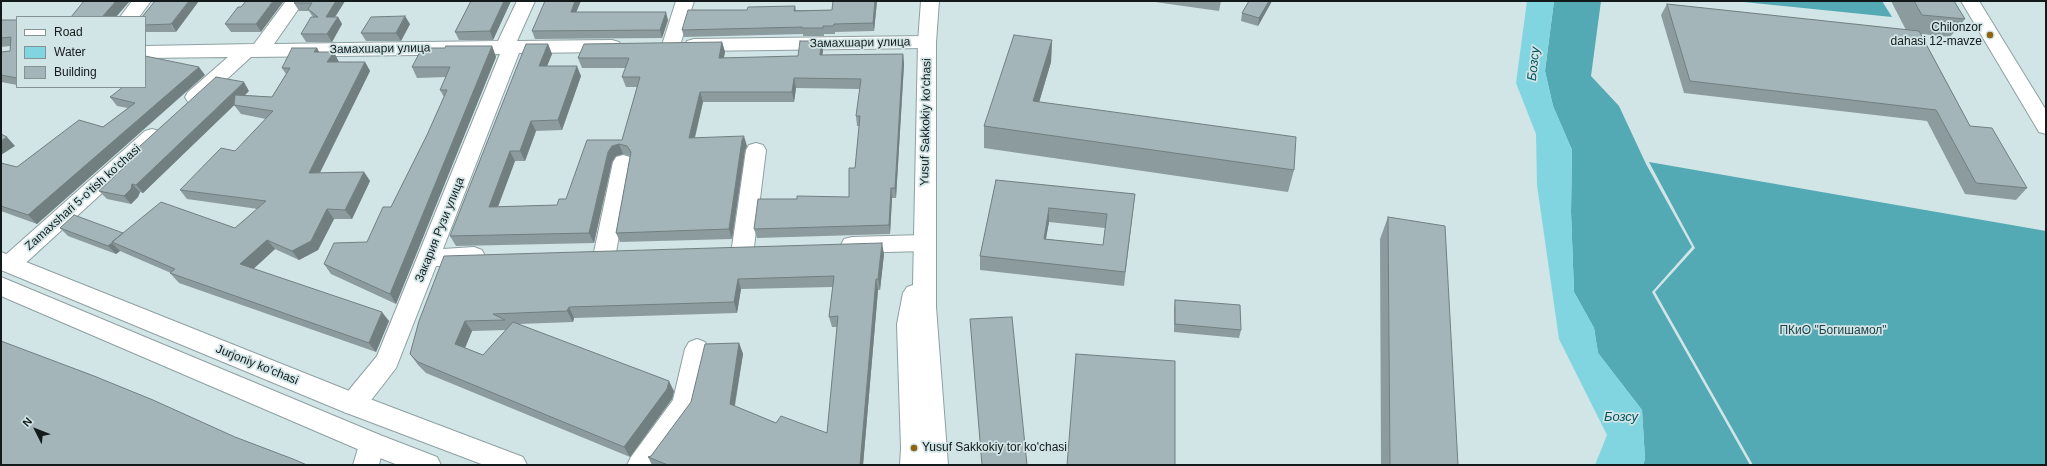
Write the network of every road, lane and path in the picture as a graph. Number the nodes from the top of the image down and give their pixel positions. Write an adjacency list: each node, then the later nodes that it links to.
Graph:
1 (142, 1): 8 (street)
2 (294, 1): 12 (street, Zamaxshari 5-o'tish ko'chasi)
3 (526, 1): 11 (street, Закария Рузи улица)
4 (684, 1): 9 (street, Замахшари улица)
5 (930, 1): 9 (street, Yusuf Sakkokiy ko'chasi)
6 (1970, 1): 15 (street)
7 (1986, 1): 14 (street)
8 (130, 16)
9 (927, 42): 18 (street, Yusuf Sakkokiy ko'chasi)
10 (632, 46): 11 (street, Замахшари улица)
11 (508, 47): 12 (street, Замахшари улица); 27 (street, Закария Рузи улица)
12 (252, 51): 13 (street, Замахшари улица); 28 (street, Zamaxshari 5-o'tish ko'chasi)
13 (146, 52)
14 (2046, 99)
15 (2046, 127)
16 (756, 150): 20 (street)
17 (623, 162): 24 (street)
18 (923, 243): 19 (street); 36 (street, Yusuf Sakkokiy ko'chasi); 37 (street, Yusuf Sakkokiy ko'chasi)
19 (829, 245)
20 (743, 247): 21 (street); 22 (street)
21 (766, 247)
22 (720, 248)
23 (628, 251): 24 (street)
24 (605, 252): 25 (street)
25 (582, 253)
26 (498, 256): 27 (street)
27 (429, 258): 31 (street, Закария Рузи улица)
28 (6, 262): 31 (street, Jurjoniy ko'chasi)
29 (1, 286): 32 (street)
30 (697, 349): 35 (street)
31 (353, 404): 34 (street, Jurjoniy ko'chasi)
32 (369, 454): 33 (street)
33 (428, 465)
34 (514, 465)
35 (640, 465)
36 (913, 465)
37 (935, 465)

